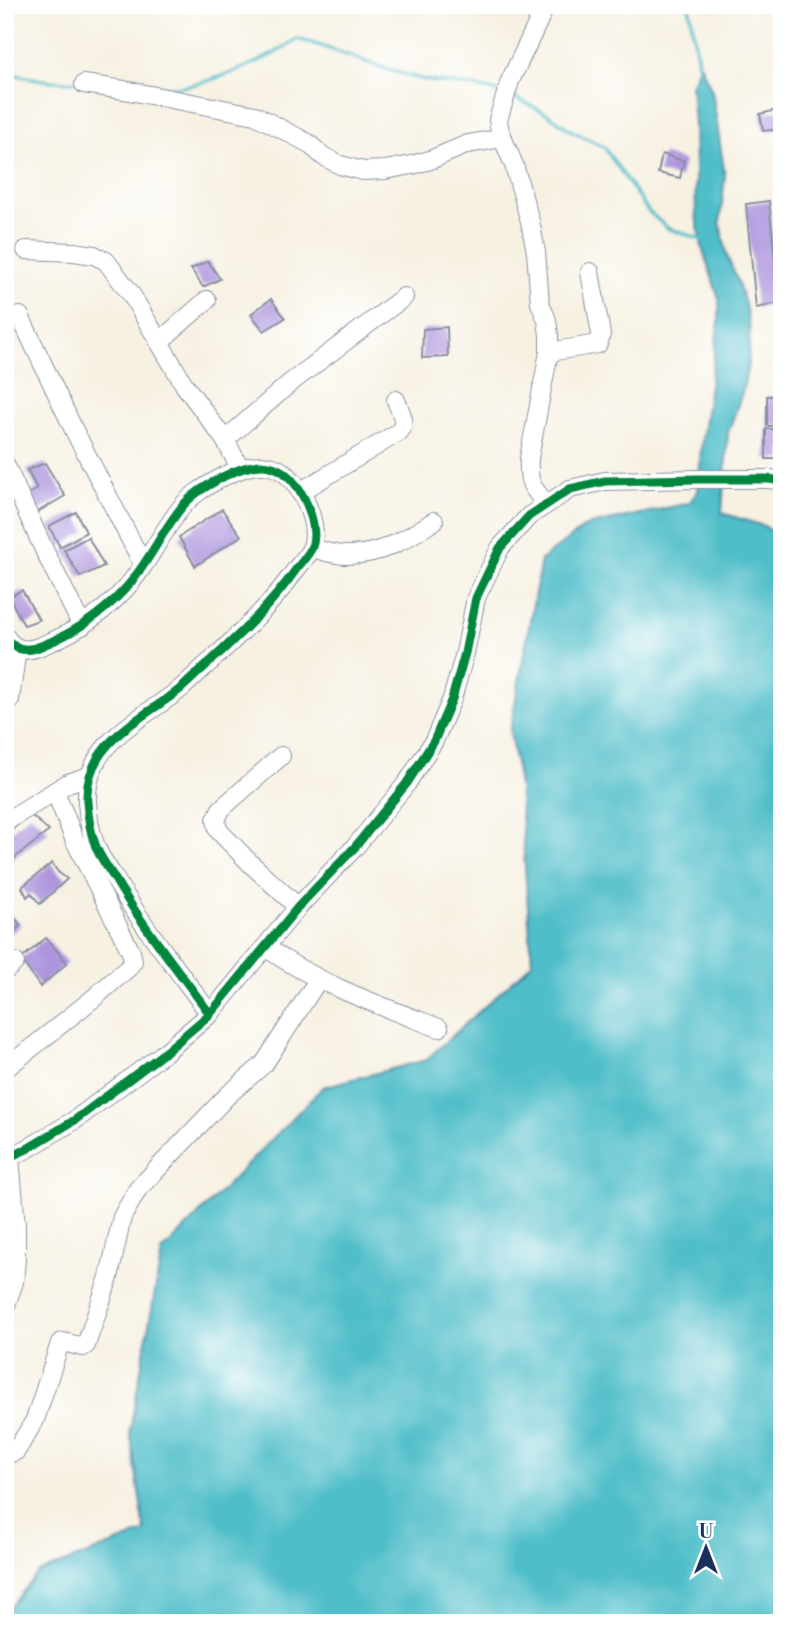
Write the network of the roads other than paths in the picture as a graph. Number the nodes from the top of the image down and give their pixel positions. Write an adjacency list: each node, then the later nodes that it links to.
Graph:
1 (546, 5): 3 (street)
2 (84, 85): 3 (street)
3 (503, 138): 10 (street)
4 (26, 250): 9 (street)
5 (590, 272): 10 (street)
6 (404, 297): 12 (street)
7 (207, 300): 9 (street)
8 (19, 316): 20 (street)
9 (159, 342): 12 (street)
10 (549, 352): 17 (street)
11 (396, 400): 16 (street)
12 (225, 440): 14 (street)
13 (5, 464): 21 (street)
14 (240, 468): 16 (street); 20 (street)
15 (782, 481): 17 (street)
16 (300, 492): 19 (street)
17 (546, 503): 28 (street)
18 (434, 521): 19 (street)
19 (312, 548): 25 (street)
20 (143, 564): 21 (street)
21 (82, 626): 22 (street)
22 (11, 643): 23 (street)
23 (5, 708)
24 (281, 756): 28 (street)
25 (89, 776): 26 (street); 31 (street)
26 (55, 791): 27 (street); 33 (street)
27 (5, 822)
28 (298, 907): 29 (street)
29 (265, 947): 30 (street); 31 (street)
30 (318, 980): 32 (street); 37 (street)
31 (211, 1014): 34 (street)
32 (439, 1028)
33 (5, 1069)
34 (8, 1159): 35 (street)
35 (10, 1228): 36 (street)
36 (5, 1308)
37 (5, 1455)

